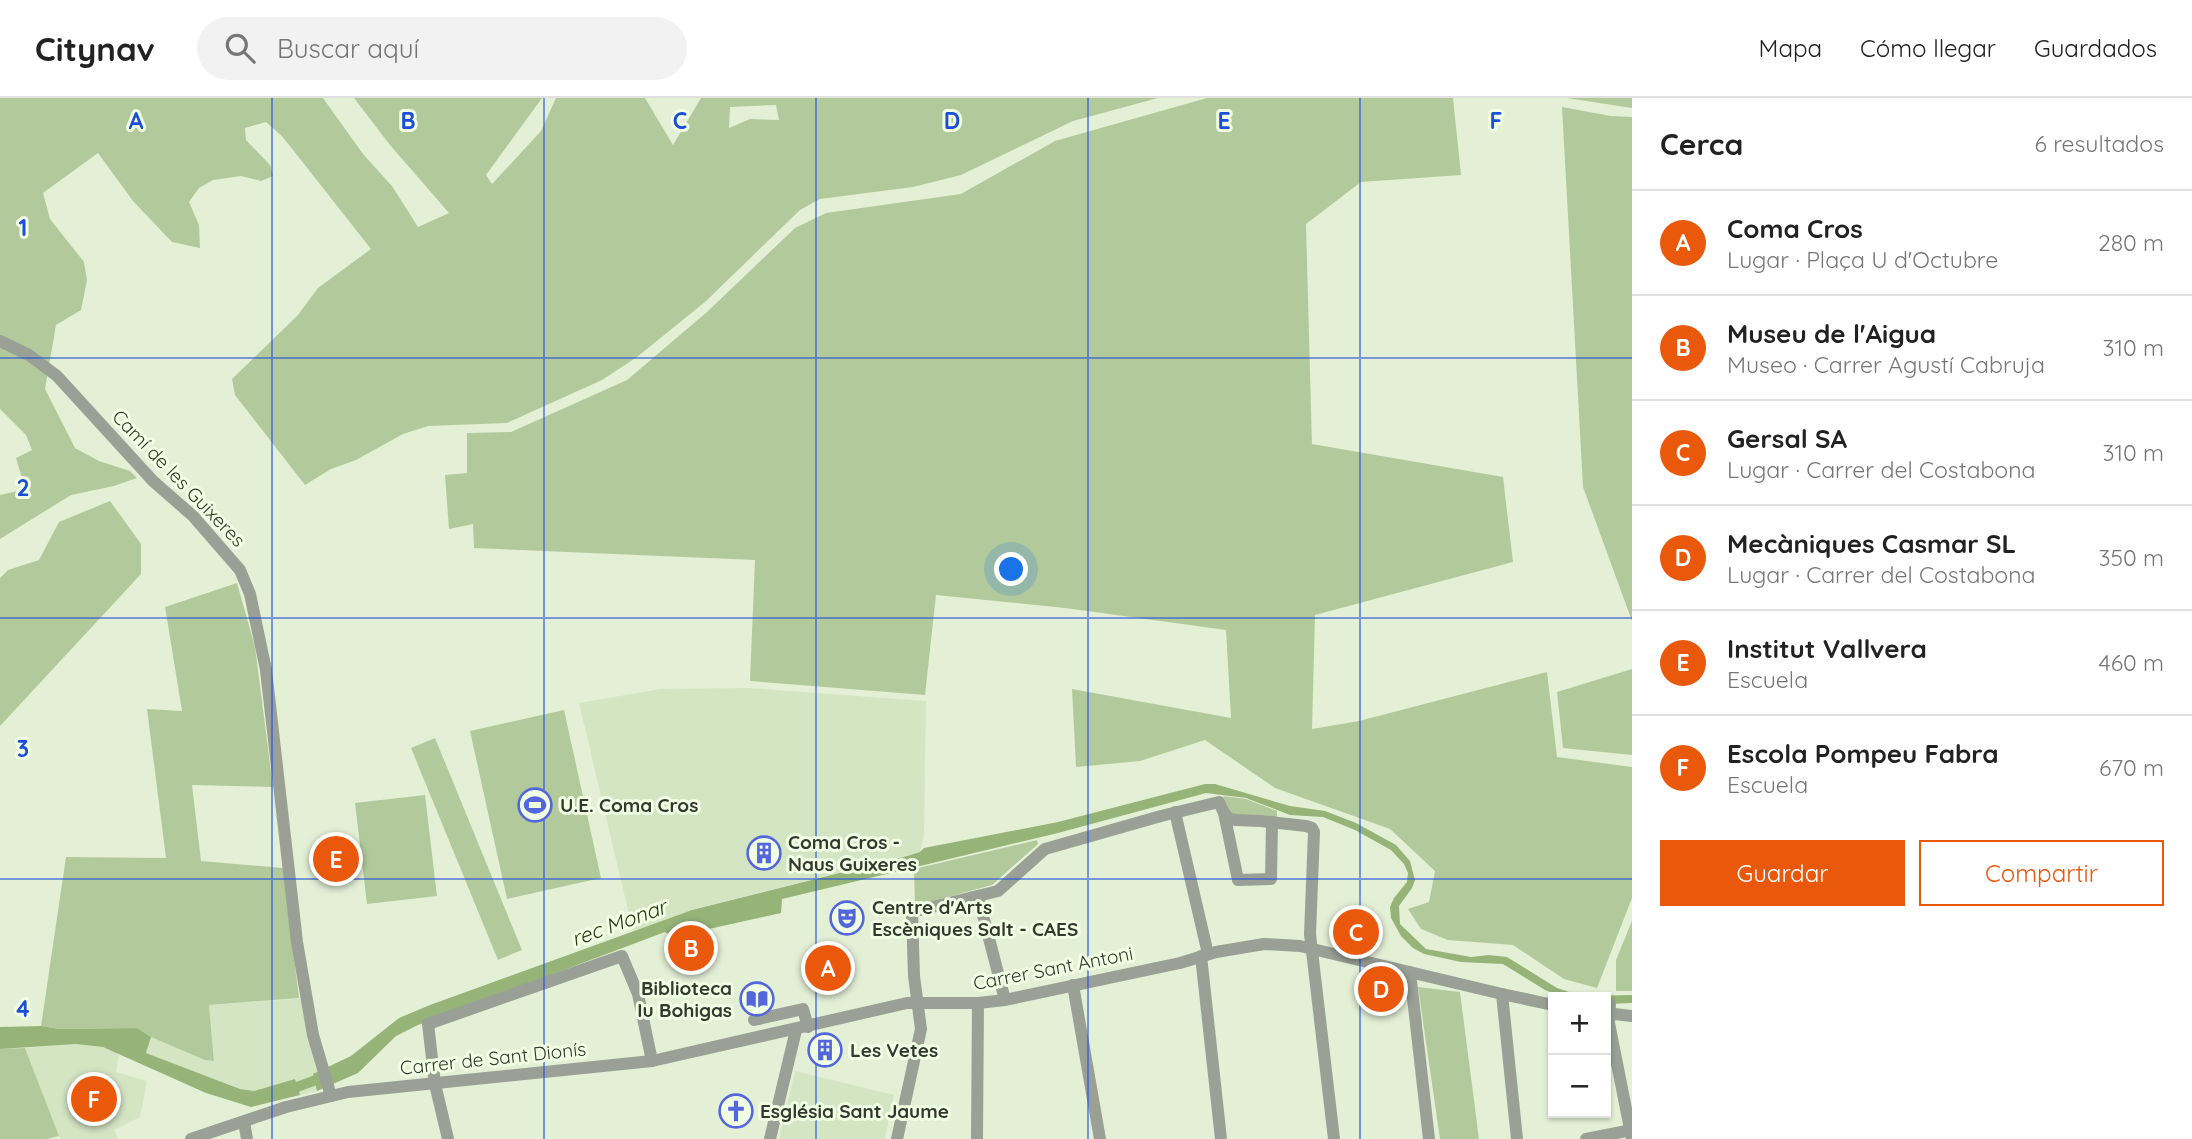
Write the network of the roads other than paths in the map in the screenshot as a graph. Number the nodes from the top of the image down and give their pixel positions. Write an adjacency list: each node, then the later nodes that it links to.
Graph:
1 (0, 341): 22 (street, Camí de les Guixeres)
2 (1175, 812): 3 (street); 5 (street); 7 (street)
3 (1224, 813): 4 (street); 4 (street)
4 (1272, 822): 6 (street)
5 (978, 896): 11 (street); 13 (street)
6 (1311, 948): 7 (street, Carrer Sant Antoni); 8 (street, Carrer Sant Antoni); 33 (street)
7 (1204, 955): 9 (street, Carrer Sant Antoni); 32 (street)
8 (1409, 972): 10 (street, Carrer Sant Antoni); 34 (street)
9 (1073, 985): 11 (street, Carrer Sant Antoni); 31 (street)
10 (1502, 995): 14 (street, Carrer Sant Antoni); 35 (street)
11 (1005, 1000): 12 (street, Carrer Sant Antoni)
12 (978, 1003): 13 (street, Carrer Sant Antoni); 30 (street)
13 (919, 1004): 19 (street, Carrer Sant Antoni); 29 (street)
14 (1548, 1004)
15 (1611, 1011): 16 (street)
16 (1632, 1016)
17 (754, 1020): 19 (street)
18 (1611, 1026): 24 (street)
19 (802, 1028): 20 (street, Carrer de Sant Dionís); 28 (street)
20 (652, 1061): 21 (street, Carrer de Sant Dionís); 21 (street)
21 (435, 1084): 22 (street, Carrer de Sant Dionís); 27 (street)
22 (330, 1093): 23 (street, Carrer de Sant Dionís)
23 (243, 1122): 25 (street, Carrer de Sant Dionís); 26 (street)
24 (1631, 1133): 36 (street)
25 (191, 1139)
26 (247, 1139)
27 (447, 1139)
28 (770, 1139)
29 (897, 1139)
30 (977, 1139)
31 (1100, 1139)
32 (1221, 1139)
33 (1334, 1139)
34 (1429, 1139)
35 (1517, 1139)
36 (1586, 1139)

